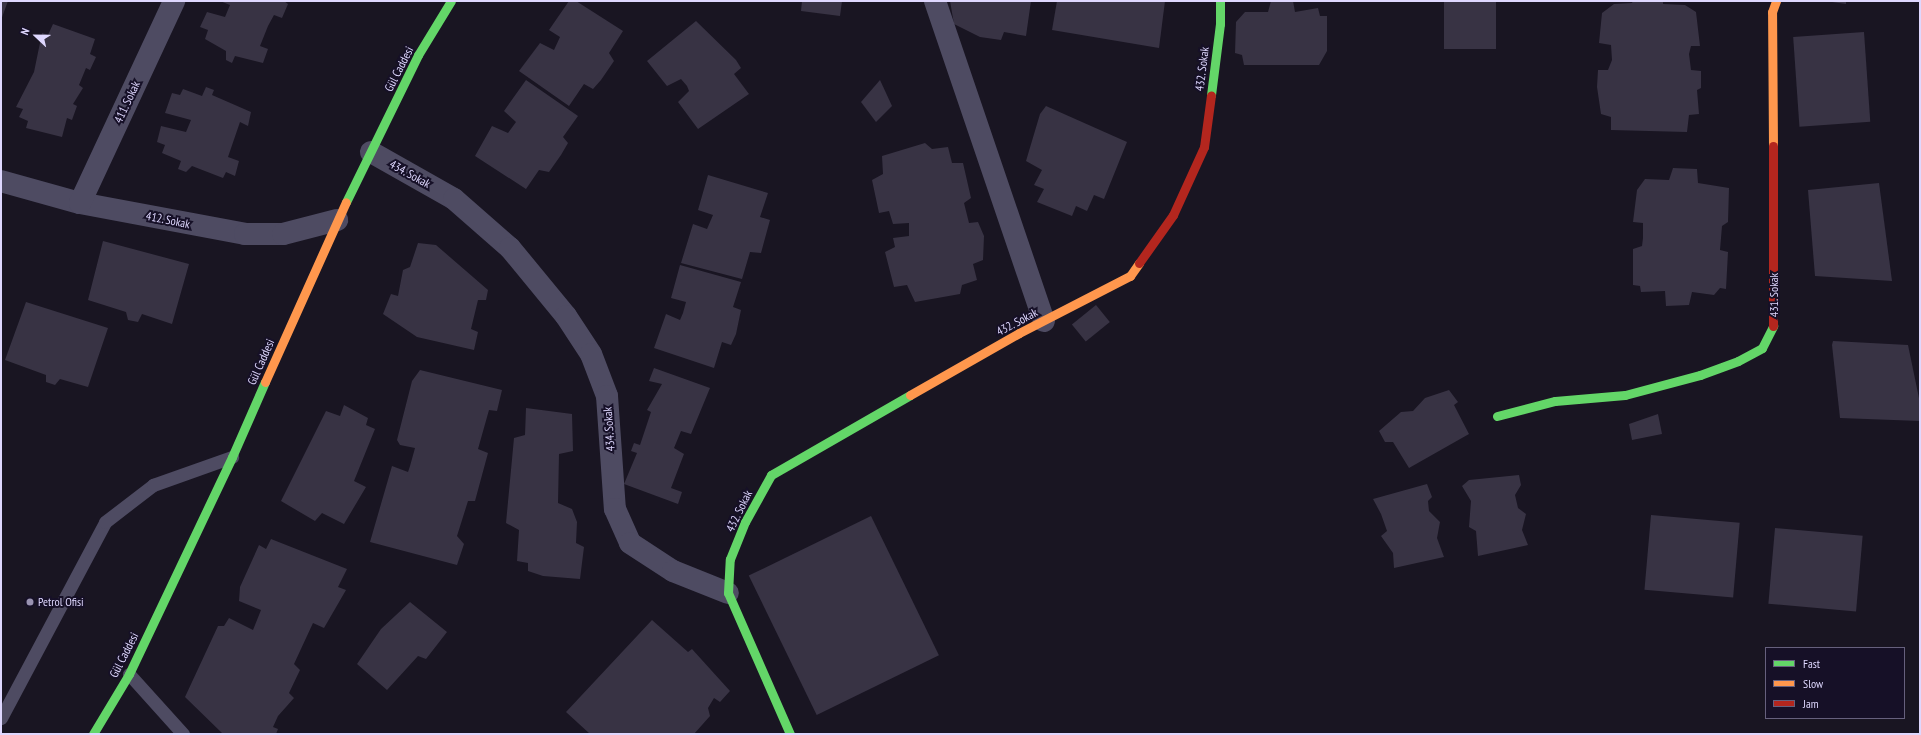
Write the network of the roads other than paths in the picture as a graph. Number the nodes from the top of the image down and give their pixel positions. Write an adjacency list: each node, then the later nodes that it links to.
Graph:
1 (174, 1): 8 (street, 411. Sokak)
2 (451, 1): 6 (street, Gül Caddesi)
3 (935, 1): 10 (street)
4 (1220, 1): 10 (street, 432. Sokak)
5 (1771, 5): 11 (street, 431. Sokak)
6 (371, 152): 9 (street, Gül Caddesi); 13 (street, 434. Sokak)
7 (1, 180): 8 (street, 412. Sokak)
8 (80, 203): 9 (street, 412. Sokak)
9 (337, 220): 12 (street, Gül Caddesi)
10 (1044, 321): 13 (street, 432. Sokak)
11 (1497, 416)
12 (232, 457): 14 (street, Gül Caddesi); 15 (lane)
13 (728, 593): 18 (street)
14 (129, 674): 16 (street, Gül Caddesi); 17 (lane)
15 (1, 718)
16 (93, 734)
17 (183, 734)
18 (790, 734)

